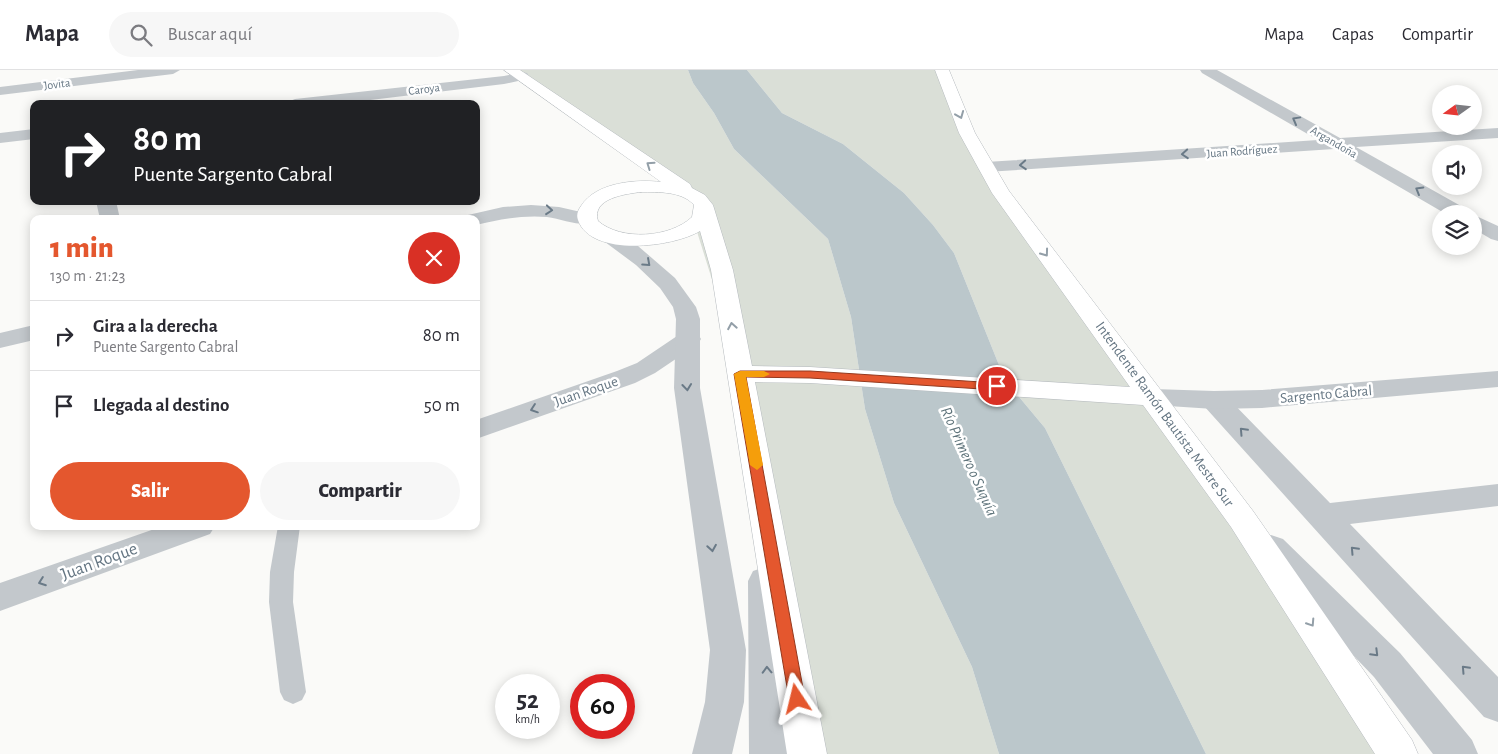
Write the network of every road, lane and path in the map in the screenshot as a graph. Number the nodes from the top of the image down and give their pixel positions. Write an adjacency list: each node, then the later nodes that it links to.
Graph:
1 (173, 70): 6 (street, Jovita)
2 (942, 70): 12 (main road, Intendente Ramón Bautista Mestre Sur, one-way to 12)
3 (1207, 70): 11 (street, Argandoña, one-way to 3)
4 (517, 73): 7 (street, Caroya); 13 (main road, one-way to 4)
5 (8, 76): 6 (street)
6 (0, 90)
7 (330, 100)
8 (30, 134): 10 (street)
9 (1495, 135): 11 (street, Juan Rodríguez)
10 (0, 138)
11 (1339, 144): 12 (street, Juan Rodríguez, one-way to 12); 14 (street, Argandoña, one-way to 11)
12 (986, 168): 25 (main road, Intendente Ramón Bautista Mestre Sur, one-way to 25)
13 (697, 200): 16 (main road); 18 (main road); 23 (main road, one-way to 13)
14 (1445, 205)
15 (480, 218): 16 (street, one-way to 16)
16 (587, 218): 18 (main road)
17 (1482, 226): 19 (street)
18 (608, 235): 21 (street, one-way to 21)
19 (1498, 235)
20 (30, 333): 22 (street)
21 (689, 339): 27 (street, Juan Roque, one-way to 27); 38 (street, one-way to 38)
22 (0, 341)
23 (740, 374): 25 (main road); 29 (main road)
24 (1496, 381): 26 (street, Sargento Cabral)
25 (1153, 397): 26 (street, Sargento Cabral); 31 (main road, Intendente Ramón Bautista Mestre Sur)
26 (1214, 400): 30 (street, one-way to 26)
27 (480, 429)
28 (1498, 494): 30 (street)
29 (762, 498): 39 (street, one-way to 29); 40 (main road)
30 (1322, 516): 37 (street, one-way to 30)
31 (1242, 519): 41 (main road, Intendente Ramón Bautista Mestre Sur, one-way to 41); 42 (street, one-way to 42)
32 (176, 530): 34 (street, Juan Roque)
33 (287, 530): 36 (lane)
34 (153, 534): 35 (street, Juan Roque, one-way to 35)
35 (0, 597)
36 (293, 692)
37 (1498, 704)
38 (712, 754)
39 (769, 754)
40 (807, 754)
41 (1398, 754)
42 (1458, 754)

